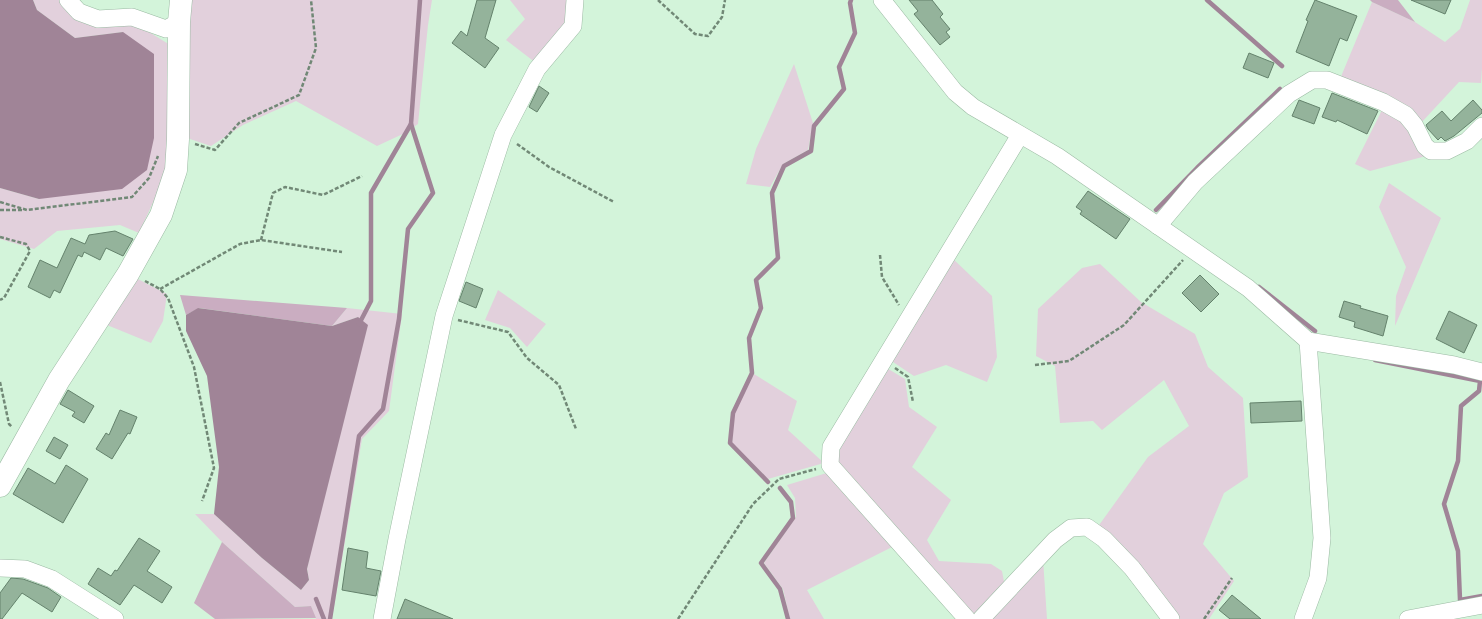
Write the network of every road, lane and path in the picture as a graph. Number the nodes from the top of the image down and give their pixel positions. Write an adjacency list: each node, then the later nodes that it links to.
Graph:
1 (68, 0): 8 (street)
2 (181, 0): 8 (street)
3 (311, 0): 12 (path)
4 (575, 0): 10 (street)
5 (658, 0): 6 (path)
6 (725, 0)
7 (887, 2): 11 (street)
8 (179, 22): 12 (street)
9 (1482, 126): 19 (street)
10 (503, 135): 16 (path); 28 (street)
11 (1020, 135): 19 (street); 29 (street)
12 (178, 139): 25 (street)
13 (159, 151): 18 (path)
14 (362, 176): 21 (path)
15 (0, 202): 18 (path)
16 (614, 202)
17 (0, 210): 18 (path)
18 (27, 210)
19 (1158, 226): 22 (street)
20 (0, 237): 27 (path)
21 (261, 240): 23 (path); 26 (path)
22 (1192, 250): 30 (street); 32 (path)
23 (342, 252)
24 (880, 255): 29 (path)
25 (128, 274): 26 (path); 37 (street)
26 (160, 289): 40 (path)
27 (0, 300)
28 (444, 316): 36 (path); 45 (street)
29 (908, 319): 31 (street)
30 (1308, 341): 33 (street); 51 (street)
31 (883, 360): 35 (path); 38 (street)
32 (1035, 365)
33 (1482, 372)
34 (0, 382): 37 (path)
35 (913, 402)
36 (576, 429)
37 (25, 442): 39 (street)
38 (830, 465): 46 (path); 47 (street)
39 (0, 486)
40 (202, 501)
41 (0, 568): 44 (street)
42 (1232, 578): 50 (path)
43 (1482, 606): 52 (street)
44 (115, 619)
45 (382, 619)
46 (678, 619)
47 (967, 619)
48 (981, 619): 49 (street)
49 (1171, 619)
50 (1204, 619)
51 (1303, 619)
52 (1408, 619)

